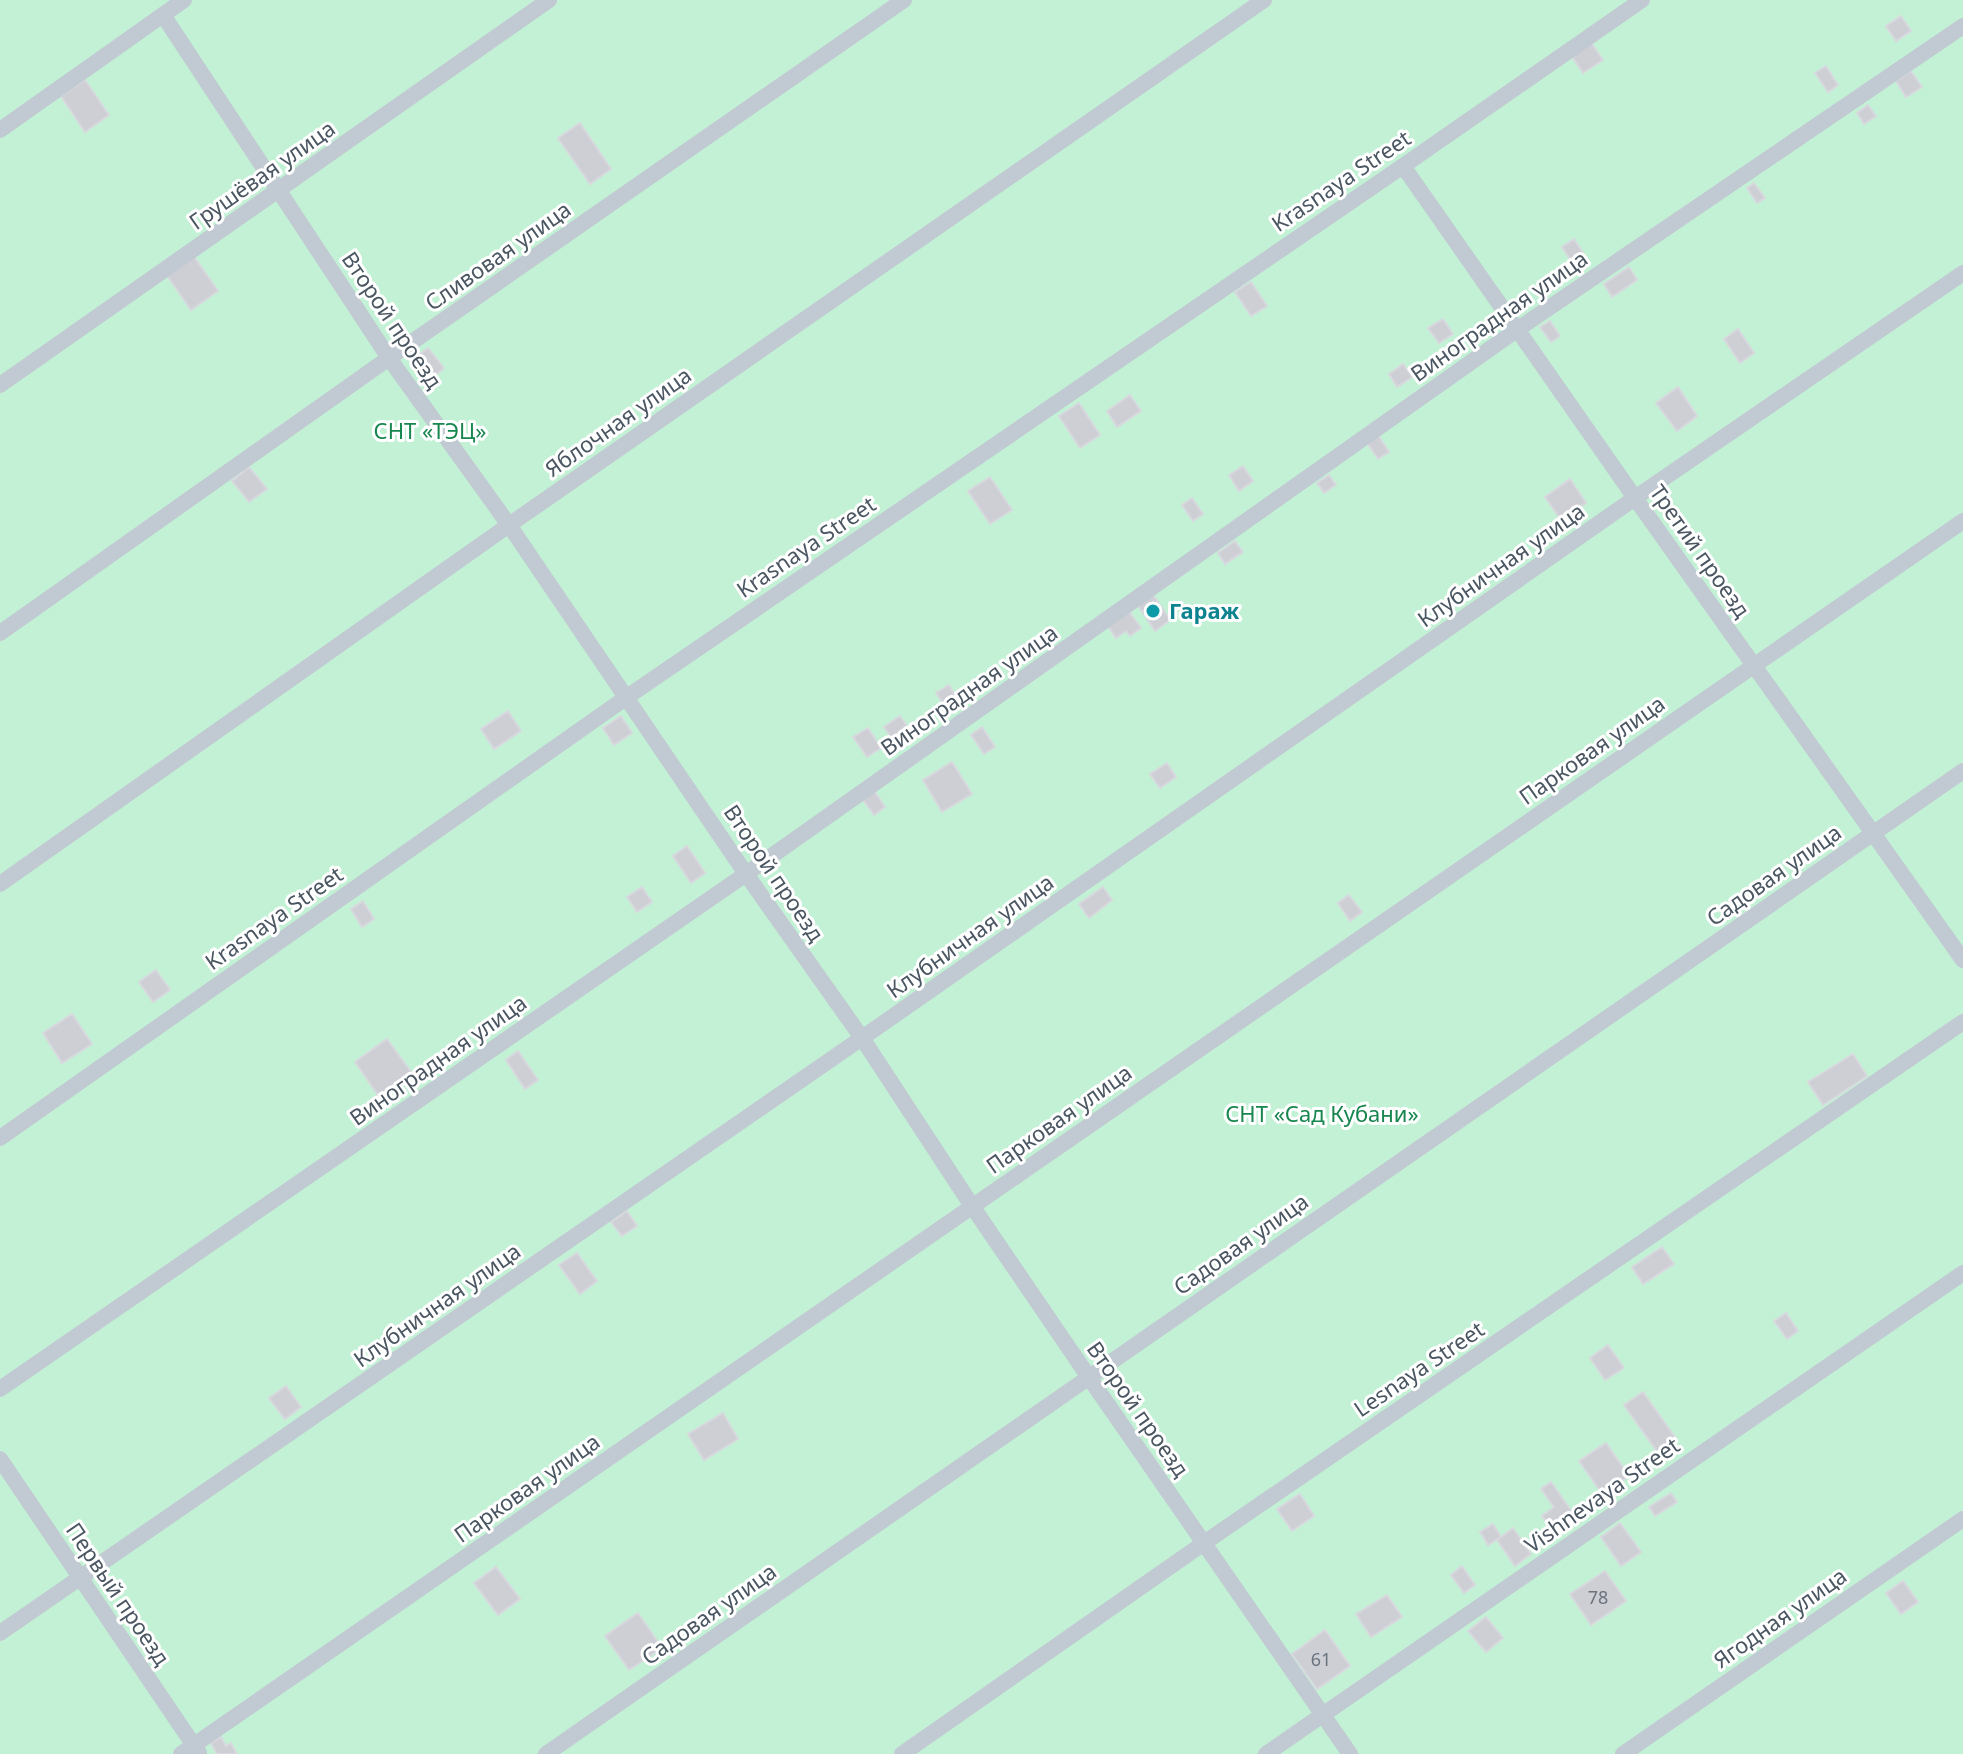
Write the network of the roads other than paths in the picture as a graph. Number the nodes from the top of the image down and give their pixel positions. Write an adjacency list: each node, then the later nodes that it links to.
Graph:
1 (184, 0): 6 (street)
2 (549, 0): 10 (street, Грушёвая улица)
3 (904, 0): 13 (street, Сливовая улица)
4 (1264, 0): 17 (street, Яблочная улица)
5 (1642, 0): 9 (street, Krasnaya Street)
6 (163, 15): 8 (street); 10 (street, Второй проезд)
7 (1963, 26): 12 (street, Виноградная улица)
8 (0, 130)
9 (1403, 166): 12 (street, Третий проезд); 20 (street, Krasnaya Street)
10 (279, 190): 13 (street, Второй проезд); 14 (street, Грушёвая улица)
11 (1963, 273): 15 (street, Клубничная улица)
12 (1518, 329): 15 (street, Третий проезд); 23 (street, Виноградная улица)
13 (389, 358): 17 (street, Второй проезд); 18 (street, Сливовая улица)
14 (0, 385)
15 (1635, 498): 19 (street, Третий проезд); 27 (street, Клубничная улица)
16 (1963, 521): 19 (street, Парковая улица)
17 (509, 525): 20 (street, Второй проезд); 24 (street, Яблочная улица)
18 (0, 633)
19 (1754, 664): 22 (street, Третий проезд); 29 (street, Парковая улица)
20 (627, 697): 23 (street, Второй проезд); 28 (street, Krasnaya Street)
21 (1963, 771): 22 (street, Садовая улица)
22 (1873, 834): 25 (street, Третий проезд); 31 (street, Садовая улица)
23 (746, 874): 27 (street, Второй проезд); 32 (street, Виноградная улица)
24 (0, 884)
25 (1963, 960)
26 (1963, 1022): 35 (street, Lesnaya Street)
27 (862, 1038): 29 (street, Второй проезд); 36 (street, Клубничная улица)
28 (0, 1138)
29 (972, 1206): 31 (street, Второй проезд); 39 (street, Парковая улица)
30 (1963, 1273): 38 (street, Vishnevaya Street)
31 (1088, 1376): 35 (street, Второй проезд); 40 (street, Садовая улица)
32 (0, 1389)
33 (0, 1459): 36 (street, Первый проезд)
34 (1963, 1519): 44 (street, Ягодная улица)
35 (1204, 1543): 38 (street, Второй проезд); 41 (street, Lesnaya Street)
36 (80, 1577): 37 (street, Клубничная улица); 39 (street, Первый проезд)
37 (0, 1633)
38 (1323, 1715): 42 (street, Vishnevaya Street); 43 (street, Второй проезд)
39 (191, 1751)
40 (546, 1754)
41 (902, 1754)
42 (1266, 1754)
43 (1350, 1754)
44 (1623, 1754)

